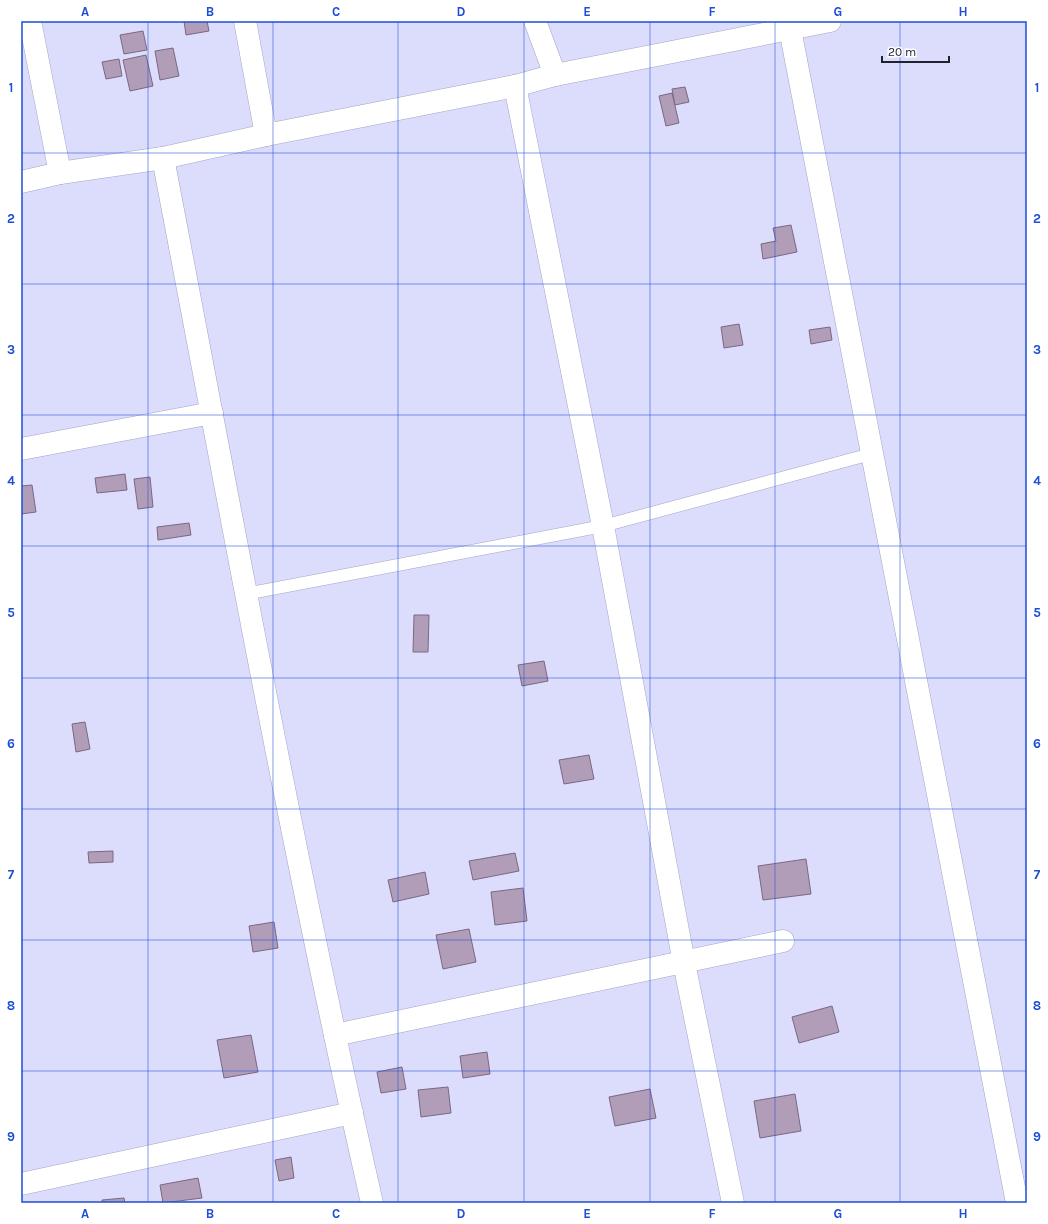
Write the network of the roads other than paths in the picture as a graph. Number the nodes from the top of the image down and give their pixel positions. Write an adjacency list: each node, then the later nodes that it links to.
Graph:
1 (30, 21): 10 (street)
2 (245, 21): 8 (street)
3 (535, 21): 6 (street)
4 (830, 21): 5 (street)
5 (790, 29): 6 (street); 14 (street)
6 (555, 75): 7 (street)
7 (515, 86): 8 (street); 15 (street)
8 (266, 135): 9 (street)
9 (163, 158): 10 (street); 12 (street)
10 (60, 173): 11 (street)
11 (21, 182)
12 (212, 413): 13 (street); 16 (street)
13 (21, 449)
14 (871, 454): 15 (lane); 24 (street)
15 (603, 526): 16 (lane); 18 (street)
16 (245, 594): 19 (street)
17 (783, 941): 18 (street)
18 (684, 963): 19 (street); 23 (street)
19 (335, 1035): 20 (street)
20 (352, 1113): 21 (street); 22 (street)
21 (21, 1184)
22 (372, 1203)
23 (733, 1203)
24 (1017, 1203)

